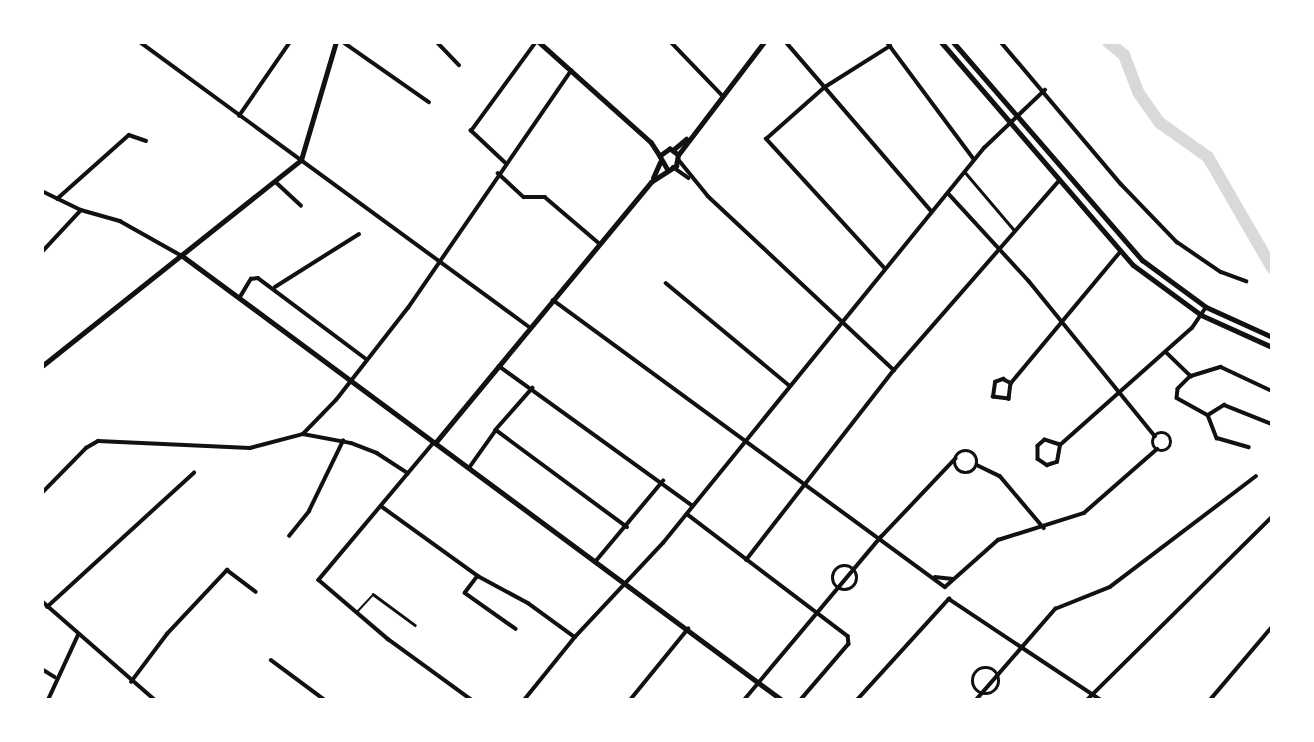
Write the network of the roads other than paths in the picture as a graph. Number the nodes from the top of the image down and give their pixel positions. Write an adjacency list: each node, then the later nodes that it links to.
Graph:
1 (139, 42): 20 (street)
2 (290, 42): 20 (street)
3 (336, 42): 27 (street)
4 (343, 42): 19 (street)
5 (438, 42): 14 (street)
6 (538, 42): 15 (street); 29 (street)
7 (671, 42): 18 (street)
8 (764, 42): 18 (street)
9 (786, 42): 16 (street)
10 (941, 42): 22 (main road)
11 (953, 42): 21 (main road)
12 (1001, 42): 17 (street)
13 (888, 44): 16 (street); 28 (street)
14 (459, 65)
15 (571, 71): 24 (street); 29 (street)
16 (825, 87): 42 (street); 51 (street)
17 (1045, 90): 21 (street); 52 (street)
18 (722, 94): 25 (street)
19 (429, 102)
20 (239, 116): 27 (street)
21 (1016, 116): 22 (street); 57 (main road)
22 (1009, 122): 28 (street); 34 (main road)
23 (146, 141): 39 (street)
24 (651, 142): 25 (street); 26 (street)
25 (674, 153): 26 (street); 30 (street); 33 (street)
26 (660, 159): 30 (street); 35 (street)
27 (301, 160): 36 (street); 50 (street)
28 (974, 161): 31 (street)
29 (505, 163): 32 (street)
30 (670, 168): 33 (street); 35 (street)
31 (965, 172): 38 (street); 43 (street)
32 (498, 173): 45 (street); 50 (street)
33 (691, 179): 59 (street)
34 (1059, 181): 43 (street); 48 (main road)
35 (651, 182): 45 (street)
36 (277, 183): 40 (street); 49 (street)
37 (42, 191): 39 (street)
38 (948, 193): 42 (street); 46 (street)
39 (57, 199): 41 (street)
40 (301, 205)
41 (81, 210): 47 (street); 49 (street)
42 (932, 212): 51 (street)
43 (1015, 230): 46 (street)
44 (359, 234): 54 (street)
45 (600, 244): 56 (street)
46 (1000, 249): 60 (street); 68 (street)
47 (42, 252)
48 (1120, 252): 58 (main road); 60 (street)
49 (184, 257): 55 (street); 67 (street)
50 (439, 261): 61 (street); 65 (street)
51 (885, 269): 59 (street)
52 (1246, 281)
53 (666, 283): 72 (street)
54 (275, 287): 55 (street); 65 (street)
55 (239, 299): 70 (street)
56 (553, 300): 61 (street); 83 (street)
57 (1206, 307): 58 (street); 62 (main road)
58 (1201, 315): 63 (main road); 64 (street)
59 (842, 320): 68 (street); 72 (street)
60 (1063, 322): 71 (street); 75 (street)
61 (530, 327): 66 (street)
62 (1272, 337)
63 (1272, 347)
64 (1165, 351): 69 (street); 75 (street)
65 (365, 358): 70 (street)
66 (498, 365): 73 (street); 82 (street)
67 (42, 366)
68 (894, 370): 94 (street)
69 (1191, 376): 74 (street); 76 (street)
70 (350, 382): 79 (street); 82 (street)
71 (1011, 383): 71 (street)
72 (789, 385): 83 (street)
73 (533, 388): 78 (street); 93 (street)
74 (1272, 391)
75 (1117, 392): 80 (street); 84 (street)
76 (1208, 415): 77 (street); 85 (street)
77 (1272, 424)
78 (496, 430): 89 (street); 100 (street)
79 (303, 434): 81 (street); 95 (street)
80 (1155, 436): 86 (street); 86 (street)
81 (343, 441): 91 (street); 102 (street)
82 (436, 442): 89 (street); 91 (street)
83 (745, 443): 94 (street); 97 (street)
84 (1060, 445): 84 (street)
85 (1250, 447)
86 (1157, 449): 101 (street)
87 (955, 460): 88 (street); 88 (street); 103 (street)
88 (977, 465): 101 (street)
89 (469, 468): 105 (street)
90 (194, 473): 115 (street)
91 (408, 473): 96 (street)
92 (1256, 476): 124 (street)
93 (663, 481): 97 (street); 100 (street)
94 (803, 484): 103 (street); 104 (street)
95 (42, 493)
96 (381, 506): 107 (street); 116 (street)
97 (693, 506): 98 (street)
98 (687, 513): 104 (street); 110 (street)
99 (1272, 517): 132 (street)
100 (627, 527): 105 (street)
101 (1044, 528): 109 (street)
102 (289, 536)
103 (881, 537): 106 (street); 108 (street)
104 (746, 560): 117 (street)
105 (595, 562): 110 (street)
106 (855, 571): 111 (street); 111 (street); 111 (street)
107 (478, 576): 120 (street); 123 (street)
108 (932, 577): 109 (street); 109 (street)
109 (953, 579)
110 (624, 586): 121 (street); 123 (street)
111 (839, 589): 117 (street)
112 (256, 592): 129 (street)
113 (373, 594): 116 (lane); 118 (street)
114 (42, 601): 115 (street)
115 (47, 607): 122 (street)
116 (356, 613): 139 (street)
117 (818, 613): 130 (street); 144 (street)
118 (415, 625)
119 (1272, 627): 150 (street)
120 (516, 629)
121 (688, 629): 130 (street); 141 (street)
122 (78, 635): 128 (street); 129 (street)
123 (575, 637): 140 (street)
124 (1022, 644): 127 (street); 132 (street); 133 (street)
125 (271, 660): 138 (street)
126 (42, 668): 128 (street)
127 (998, 675): 131 (street); 131 (street); 131 (street)
128 (55, 677): 134 (street)
129 (131, 682): 135 (street)
130 (759, 683): 142 (street); 143 (street)
131 (981, 694): 147 (street)
132 (1092, 694): 148 (street); 149 (street)
133 (861, 695): 145 (street); 146 (street)
134 (48, 700)
135 (155, 700)
136 (230, 700): 137 (street)
137 (240, 700)
138 (325, 700)
139 (472, 700)
140 (524, 700)
141 (630, 700)
142 (744, 700)
143 (782, 700)
144 (801, 700)
145 (857, 700)
146 (866, 700)
147 (976, 700)
148 (1087, 700)
149 (1101, 700)
150 (1210, 700)

